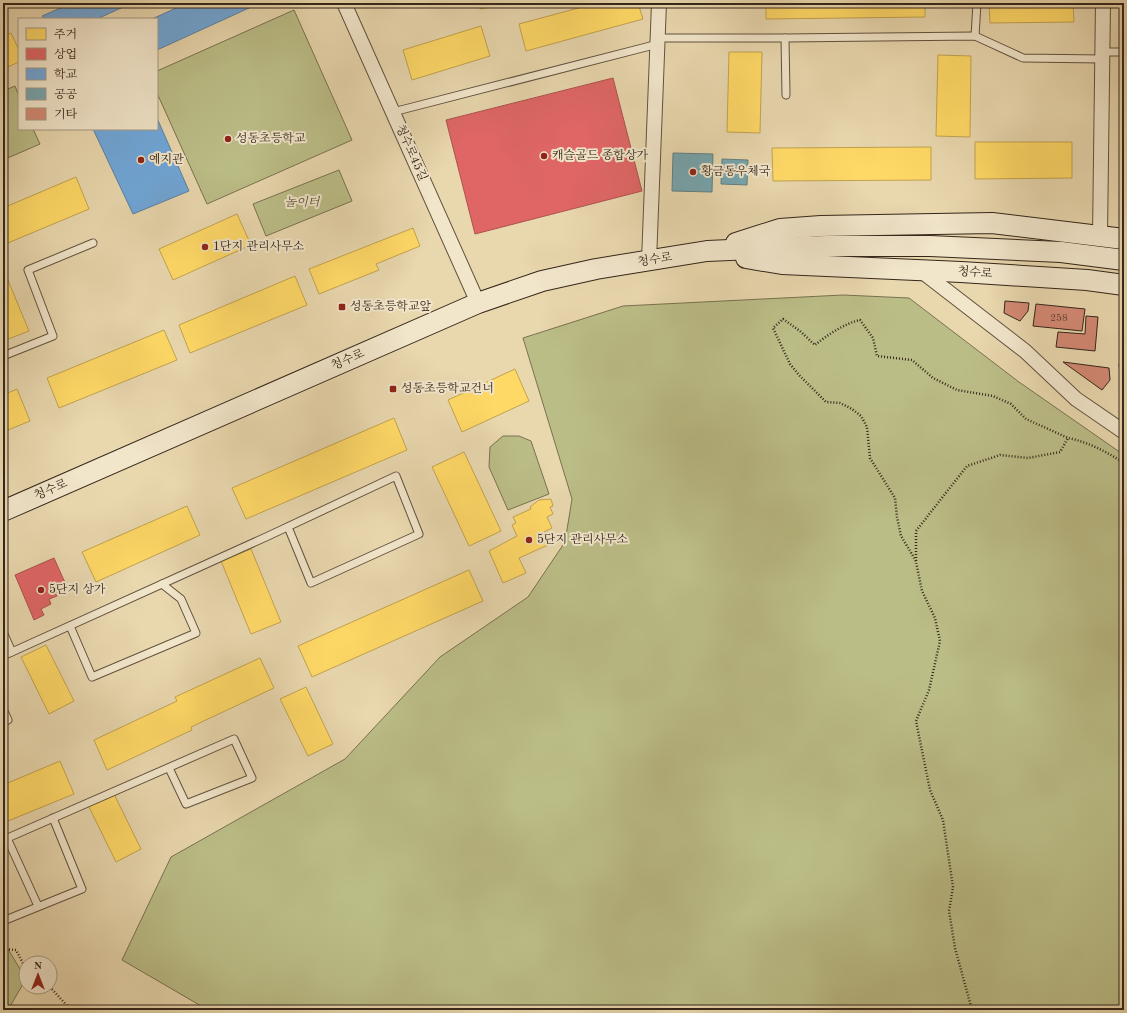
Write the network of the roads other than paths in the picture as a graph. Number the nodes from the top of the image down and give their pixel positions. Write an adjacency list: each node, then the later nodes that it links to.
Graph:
1 (344, 3): 11 (street, 청수로45길)
2 (659, 3): 7 (street)
3 (977, 3): 5 (lane)
4 (1103, 3): 9 (street)
5 (975, 36): 6 (lane); 9 (lane)
6 (785, 38): 7 (lane); 10 (lane)
7 (658, 41): 11 (lane); 17 (street)
8 (1124, 52): 9 (lane)
9 (1102, 56): 12 (street)
10 (786, 95)
11 (393, 112): 20 (street, 청수로45길)
12 (1100, 235): 13 (main road, 청수로); 15 (main road, 청수로)
13 (1124, 239)
14 (93, 243): 21 (lane)
15 (707, 251): 16 (main road, 청수로); 17 (main road, 청수로); 18 (main road, 청수로)
16 (1124, 260)
17 (649, 261): 20 (main road, 청수로)
18 (919, 269): 19 (main road, 청수로); 22 (street)
19 (1124, 285)
20 (478, 303): 23 (main road, 청수로)
21 (3, 356)
22 (1124, 432)
23 (3, 511)
24 (288, 527): 24 (lane); 25 (lane)
25 (162, 584): 26 (lane); 26 (lane)
26 (70, 626): 28 (lane)
27 (3, 632): 28 (lane)
28 (12, 652): 29 (lane)
29 (3, 656)
30 (3, 709): 31 (lane)
31 (3, 722)
32 (169, 768): 32 (lane); 33 (lane)
33 (53, 818): 34 (lane); 35 (lane)
34 (5, 839): 35 (lane)
35 (38, 906): 36 (lane)
36 (3, 921)

